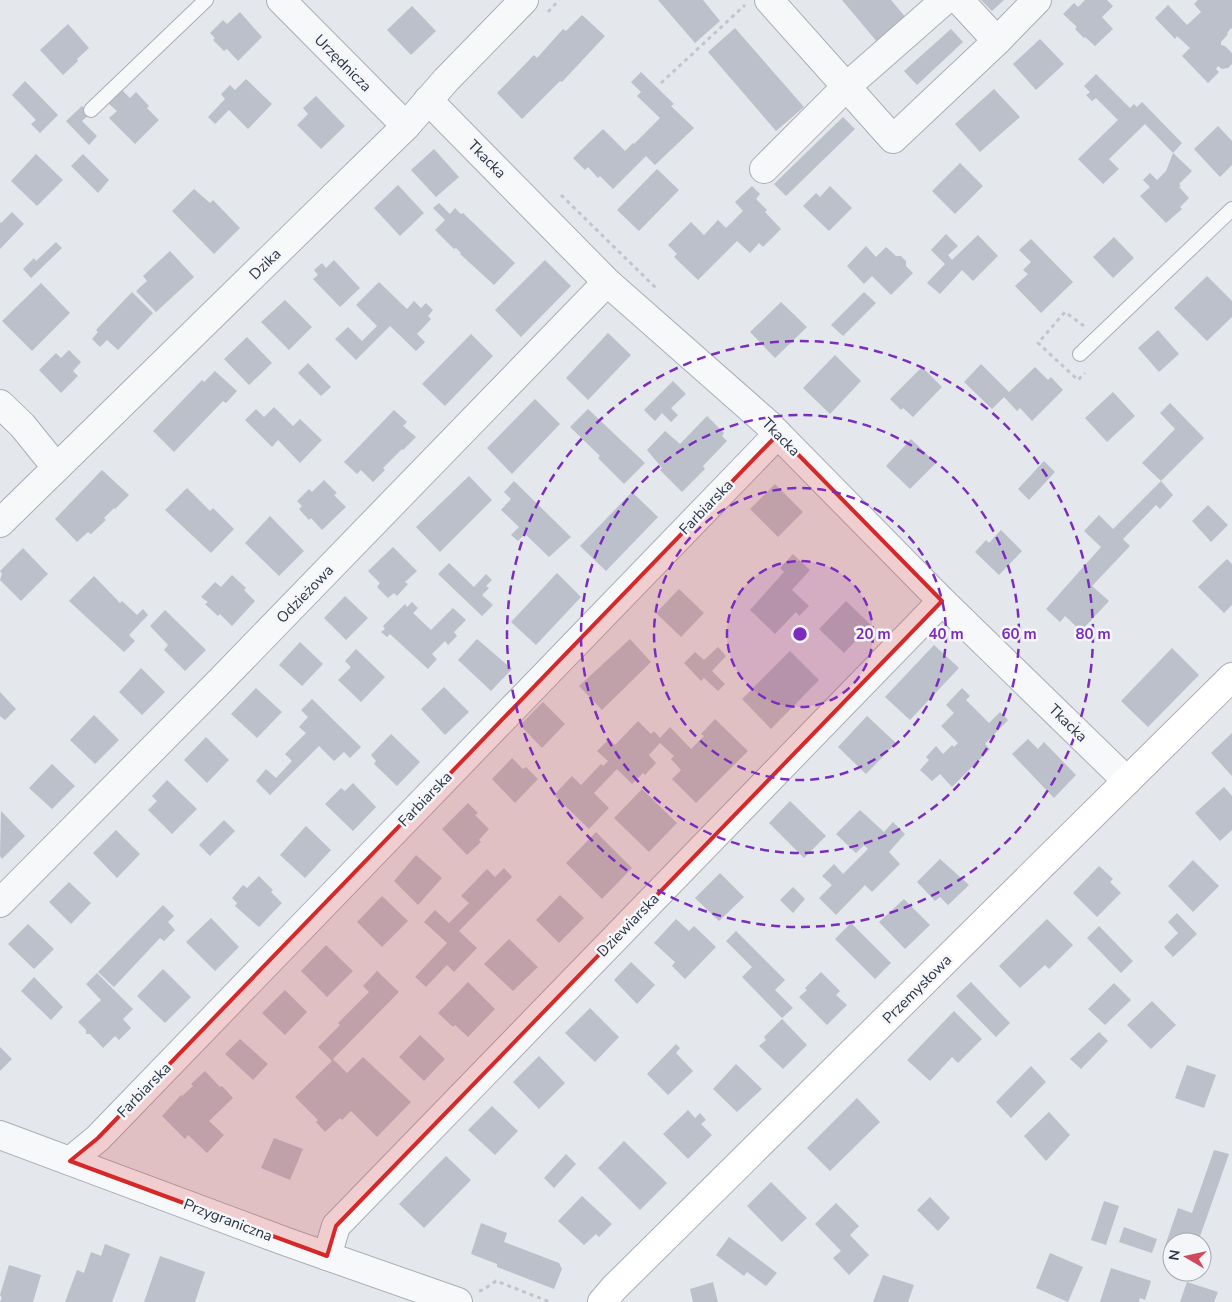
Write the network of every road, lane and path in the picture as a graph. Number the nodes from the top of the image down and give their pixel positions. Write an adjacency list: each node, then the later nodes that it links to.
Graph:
1 (206, 0): 13 (lane)
2 (281, 0): 14 (street, Urzędnicza)
3 (524, 0): 12 (street, Dzika)
4 (751, 0): 10 (path)
5 (769, 0): 11 (street)
6 (945, 0): 11 (street)
7 (959, 0): 9 (street)
8 (1037, 0): 9 (street)
9 (996, 41): 11 (street)
10 (661, 83)
11 (846, 87): 15 (street)
12 (428, 100): 14 (street, Dzika); 17 (street, Tkacka)
13 (91, 110)
14 (406, 126): 21 (street, Dzika)
15 (764, 169)
16 (1232, 209): 18 (lane)
17 (607, 282): 20 (street, Tkacka); 26 (street, Odzieżowa)
18 (1080, 354)
19 (0, 404): 21 (street)
20 (778, 434): 23 (street, Tkacka); 28 (street, Farbiarska)
21 (56, 467): 22 (street, Dzika)
22 (0, 523)
23 (942, 602): 25 (street, Tkacka); 29 (street, Dziewiarska)
24 (1232, 677): 25 (street, Przemysłowa)
25 (1127, 781): 32 (street, Przemysłowa)
26 (0, 902)
27 (0, 1135): 28 (street, Przygraniczna)
28 (70, 1161): 29 (street, Przygraniczna)
29 (327, 1256): 30 (street, Przygraniczna)
30 (466, 1296): 31 (path)
31 (550, 1302)
32 (602, 1302)

